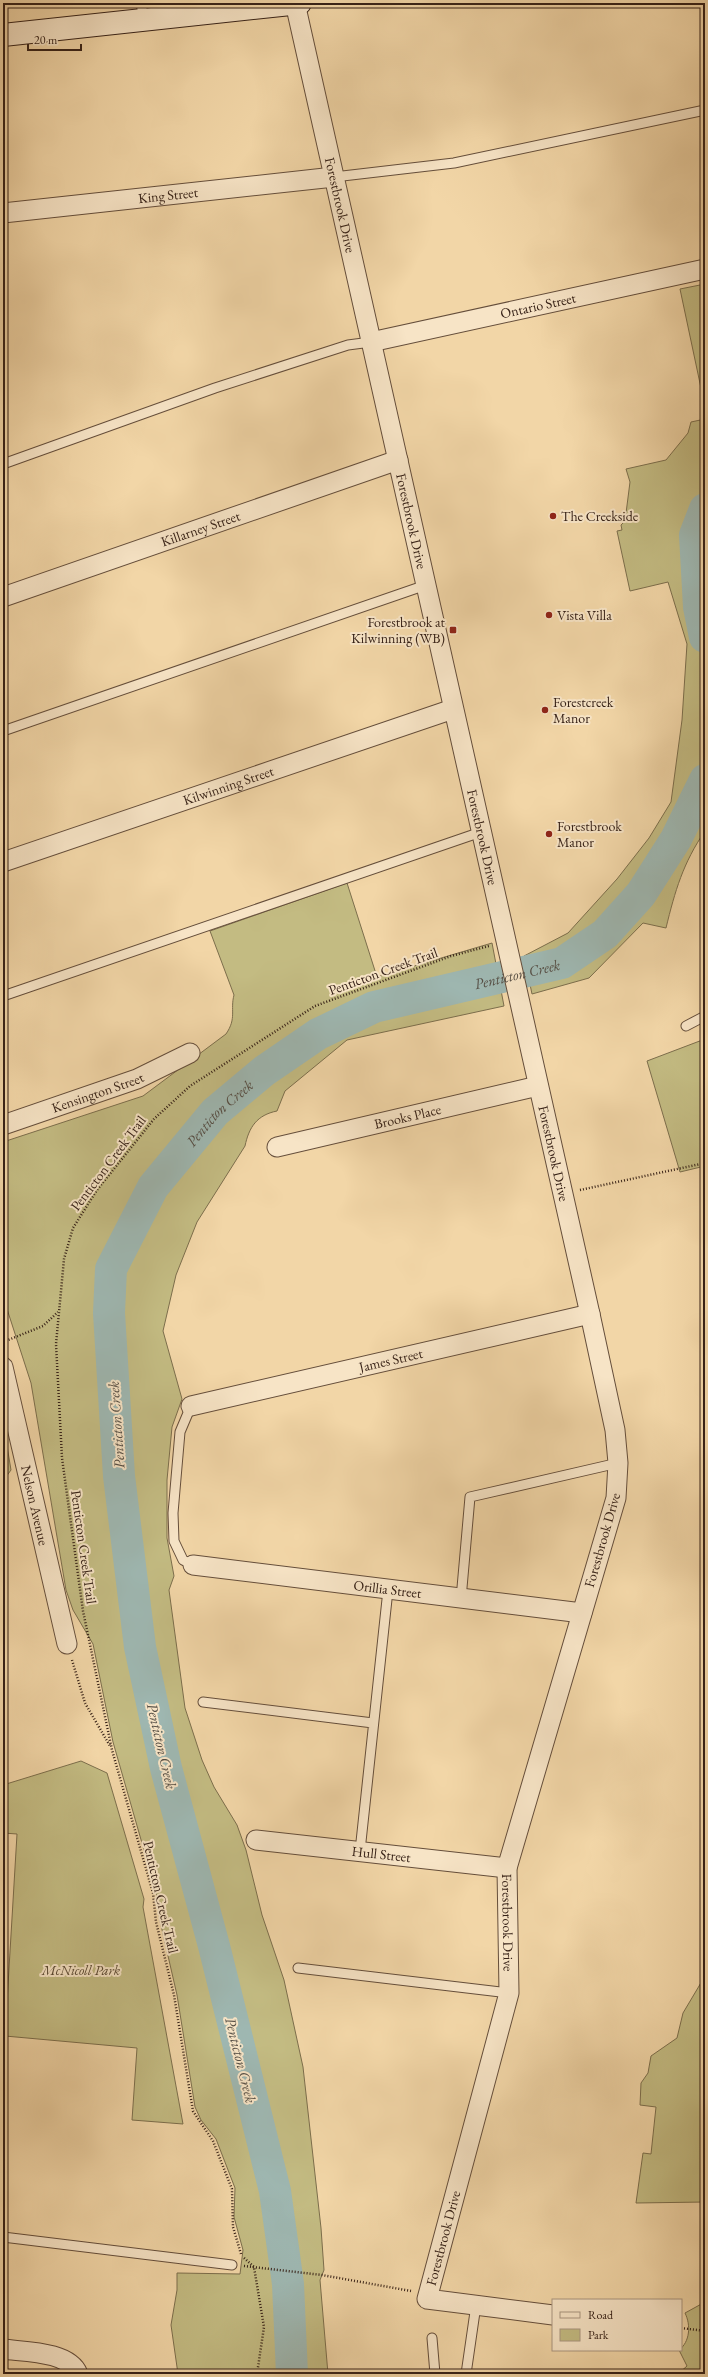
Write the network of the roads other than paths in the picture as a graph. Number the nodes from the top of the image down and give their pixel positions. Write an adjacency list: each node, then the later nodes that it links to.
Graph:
1 (297, 3): 2 (street); 5 (street, Forestbrook Drive)
2 (142, 12): 3 (street)
3 (3, 36)
4 (705, 110): 5 (lane)
5 (334, 176): 6 (street, King Street); 8 (street, Forestbrook Drive)
6 (3, 213)
7 (705, 269): 8 (street, Ontario Street)
8 (371, 342): 9 (street, Forestbrook Drive); 10 (lane)
9 (398, 460): 11 (street, Forestbrook Drive); 12 (street, Killarney Street)
10 (3, 464)
11 (426, 585): 13 (street, Forestbrook Drive); 14 (lane)
12 (3, 597)
13 (453, 709): 15 (street, Forestbrook Drive); 16 (street, Kilwinning Street)
14 (3, 731)
15 (481, 832): 17 (lane); 21 (street, Forestbrook Drive)
16 (3, 862)
17 (3, 996)
18 (705, 1016): 19 (lane)
19 (686, 1026)
20 (190, 1053): 22 (street, Kensington Street)
21 (538, 1086): 23 (street, Brooks Place); 24 (street, Forestbrook Drive)
22 (3, 1125)
23 (277, 1147)
24 (590, 1314): 26 (street, James Street); 27 (street, Forestbrook Drive)
25 (3, 1367): 32 (street, Nelson Avenue)
26 (191, 1406): 28 (lane)
27 (618, 1463): 30 (lane); 31 (street, Forestbrook Drive)
28 (193, 1565): 29 (street, Orillia Street)
29 (388, 1590): 30 (street, Orillia Street); 34 (lane)
30 (461, 1599): 31 (street, Orillia Street)
31 (582, 1613): 37 (street, Forestbrook Drive)
32 (67, 1644)
33 (204, 1702): 34 (lane)
34 (373, 1723): 36 (lane)
35 (256, 1840): 36 (street, Hull Street)
36 (360, 1851): 37 (street, Hull Street)
37 (507, 1868): 39 (street, Forestbrook Drive)
38 (298, 1968): 39 (lane)
39 (509, 1993): 42 (street, Forestbrook Drive)
40 (3, 2237): 41 (lane)
41 (232, 2265)
42 (476, 2305): 43 (street); 48 (lane)
43 (552, 2315)
44 (432, 2338): 47 (lane)
45 (3, 2349): 46 (street)
46 (78, 2374)
47 (435, 2374)
48 (466, 2374)

